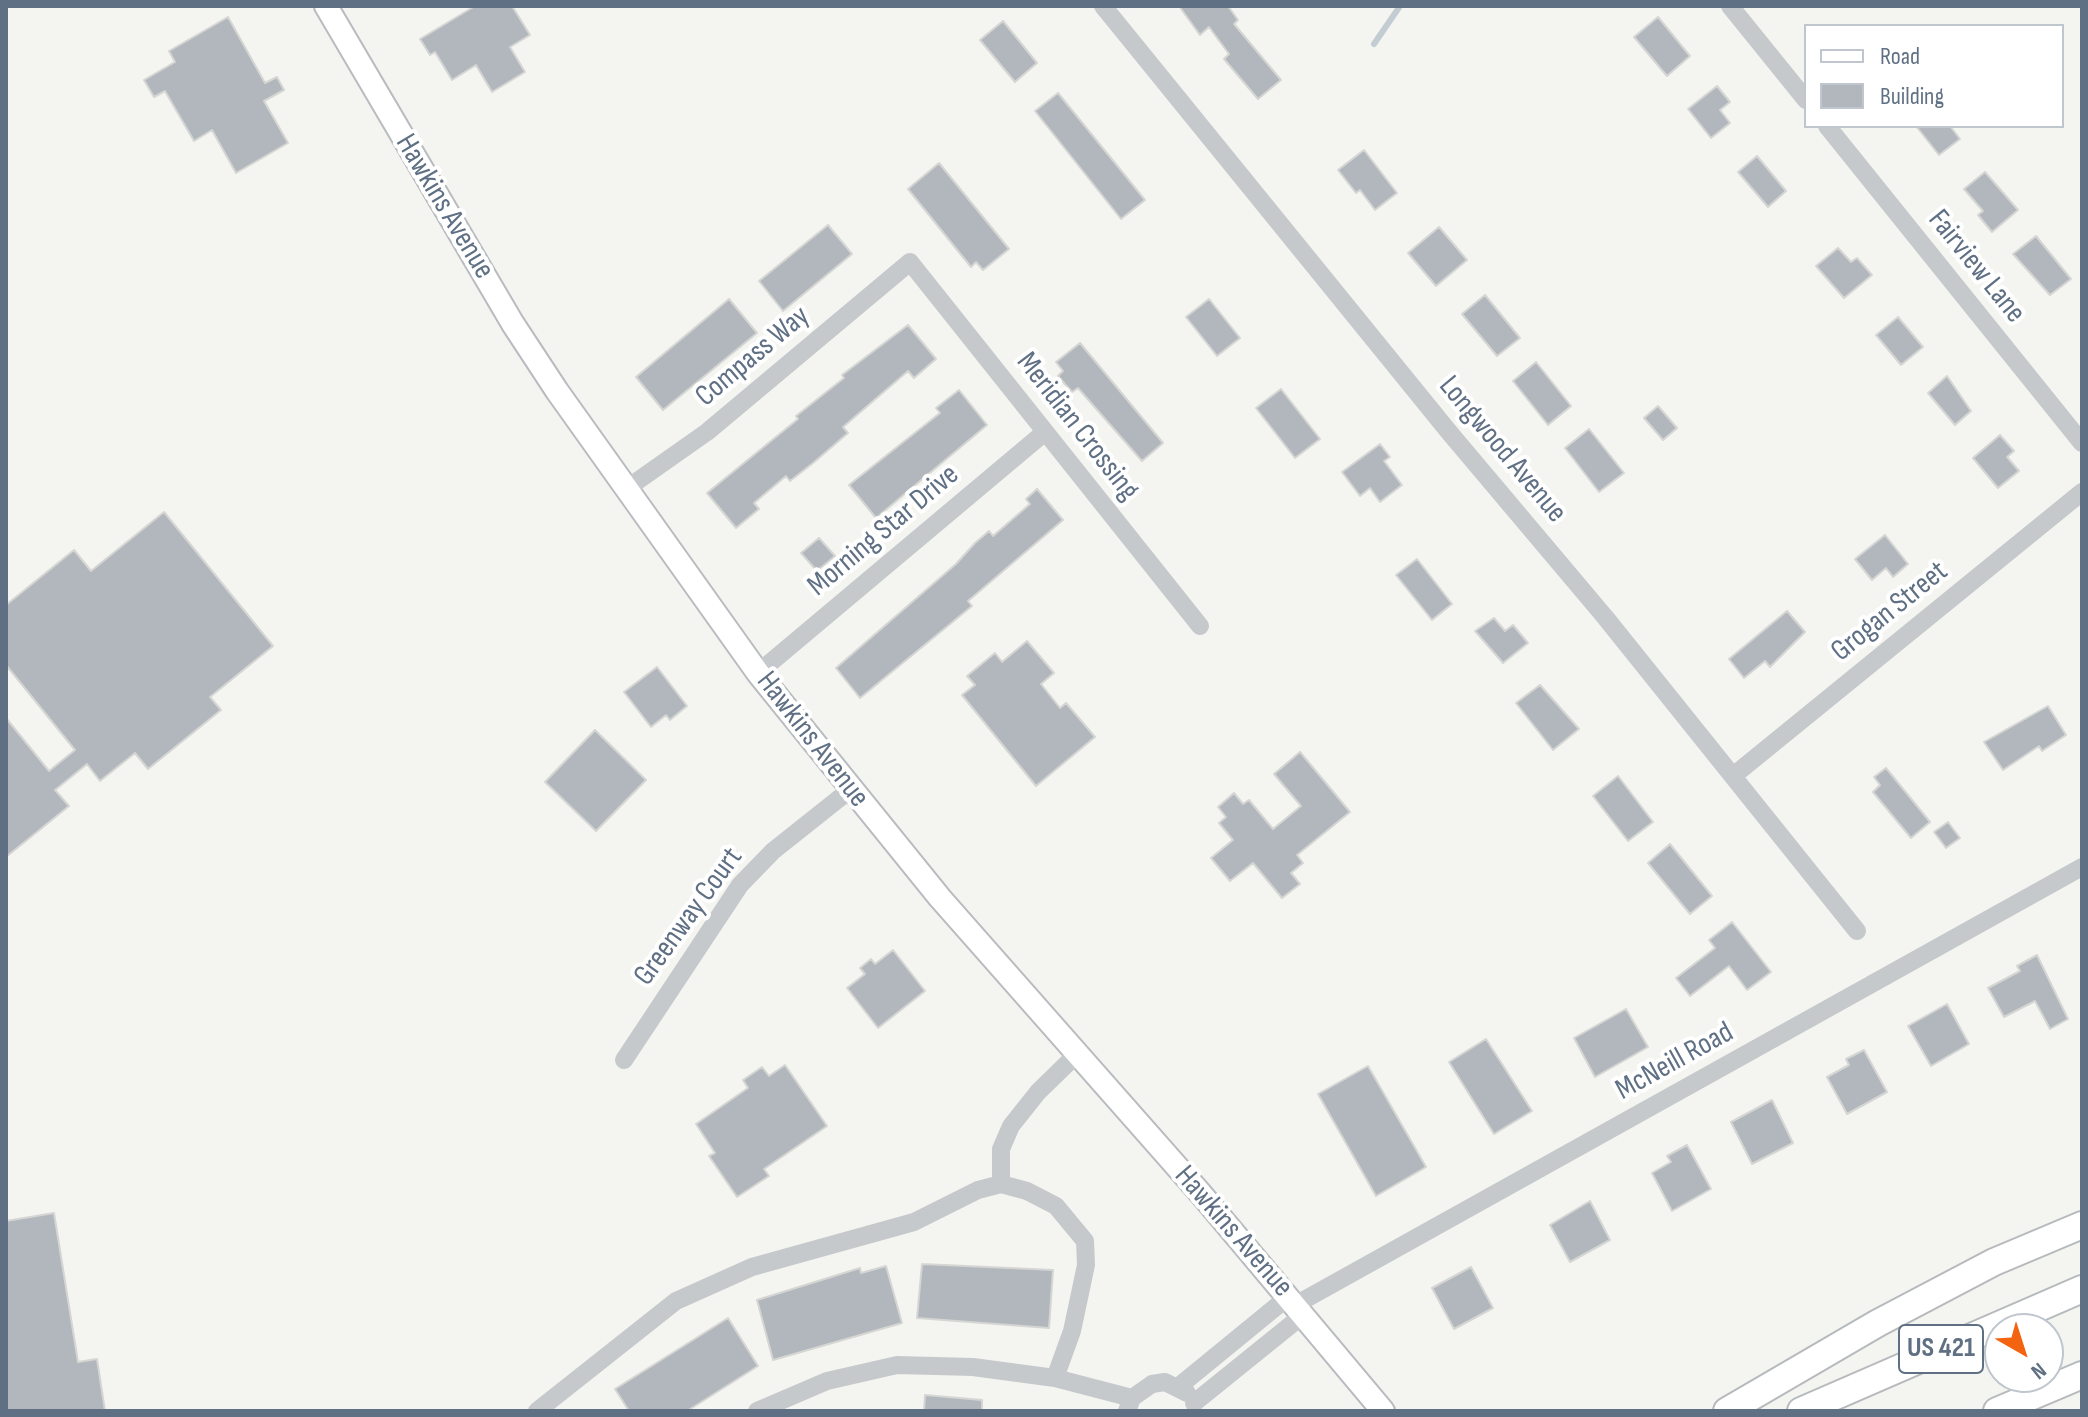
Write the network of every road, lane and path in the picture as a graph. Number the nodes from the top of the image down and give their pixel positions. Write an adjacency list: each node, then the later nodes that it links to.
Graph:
1 (326, 6): 9 (main road, Hawkins Avenue)
2 (1103, 6): 13 (street, Longwood Avenue)
3 (1730, 6): 4 (street)
4 (1804, 98)
5 (1829, 128): 8 (street, Fairview Lane)
6 (910, 262): 7 (street, Meridian Crossing); 9 (street, Compass Way)
7 (1045, 432): 11 (street, Meridian Crossing); 12 (street, Morning Star Drive)
8 (2082, 443)
9 (626, 489): 12 (main road, Hawkins Avenue)
10 (2082, 492): 13 (street, Grogan Street)
11 (1200, 626)
12 (758, 673): 14 (main road, Hawkins Avenue)
13 (1733, 776): 16 (street, Longwood Avenue)
14 (851, 789): 17 (main road, Hawkins Avenue); 18 (street, Greenway Court)
15 (2082, 867): 22 (street, McNeill Road)
16 (1857, 931)
17 (1077, 1054): 19 (street); 22 (main road, Hawkins Avenue)
18 (624, 1060)
19 (1001, 1184): 24 (street); 28 (street)
20 (2082, 1225): 31 (highway)
21 (2082, 1289): 32 (highway, US 421)
22 (1296, 1306): 25 (street); 27 (street); 30 (main road, Hawkins Avenue)
23 (2082, 1375): 33 (highway, US 421)
24 (1055, 1378): 26 (street); 29 (street)
25 (1178, 1387): 26 (street); 27 (street)
26 (1130, 1404)
27 (1195, 1407)
28 (537, 1411)
29 (757, 1411)
30 (1383, 1411)
31 (1727, 1411)
32 (1801, 1411)
33 (1997, 1411)

